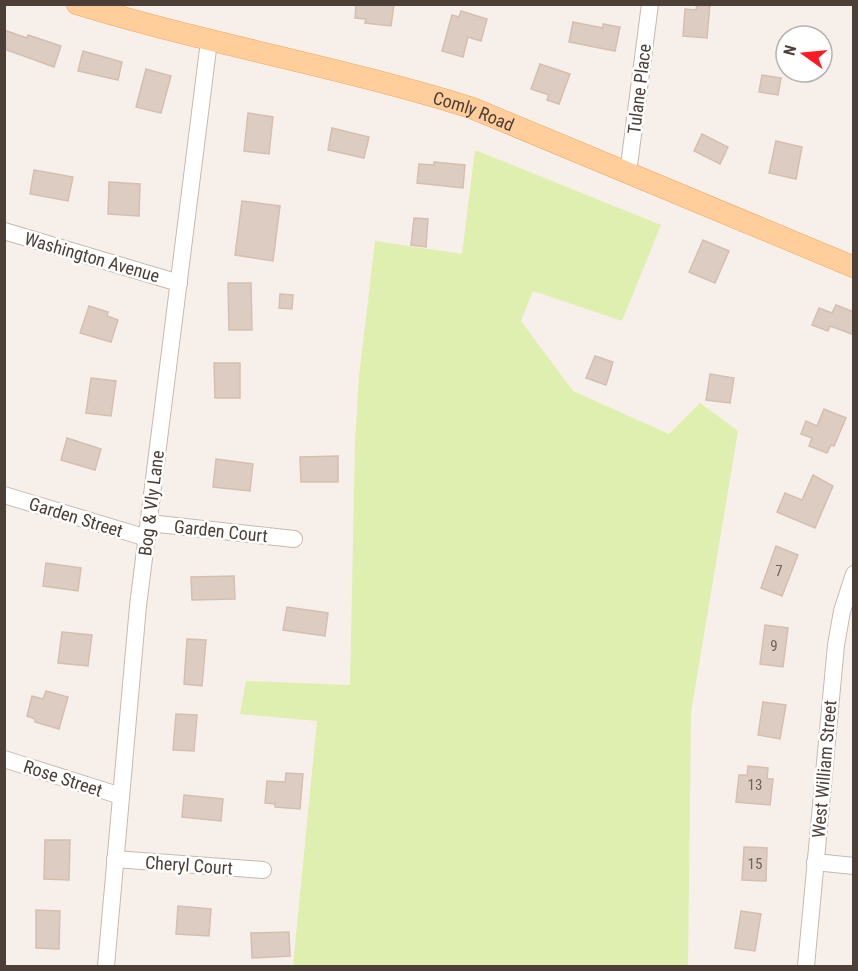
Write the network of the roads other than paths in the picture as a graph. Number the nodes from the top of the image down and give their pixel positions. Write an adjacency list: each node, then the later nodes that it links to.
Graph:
1 (650, 4): 4 (street, Tulane Place)
2 (83, 5): 3 (main road, Comly Road)
3 (209, 41): 4 (main road, Comly Road); 7 (street, Bog & Vly Lane)
4 (628, 173): 6 (main road, Comly Road)
5 (4, 231): 7 (street, Washington Avenue)
6 (854, 267)
7 (179, 283): 9 (street, Bog & Vly Lane)
8 (4, 495): 9 (street, Garden Street)
9 (148, 531): 10 (street, Garden Court); 13 (street, Bog & Vly Lane)
10 (294, 539)
11 (854, 574): 15 (street, West William Street)
12 (4, 759): 13 (street, Rose Street)
13 (121, 796): 14 (street, Bog & Vly Lane)
14 (115, 859): 17 (street, Cheryl Court); 18 (street, Bog & Vly Lane)
15 (815, 861): 16 (street); 19 (street, West William Street)
16 (854, 866)
17 (262, 870)
18 (106, 966)
19 (806, 966)

